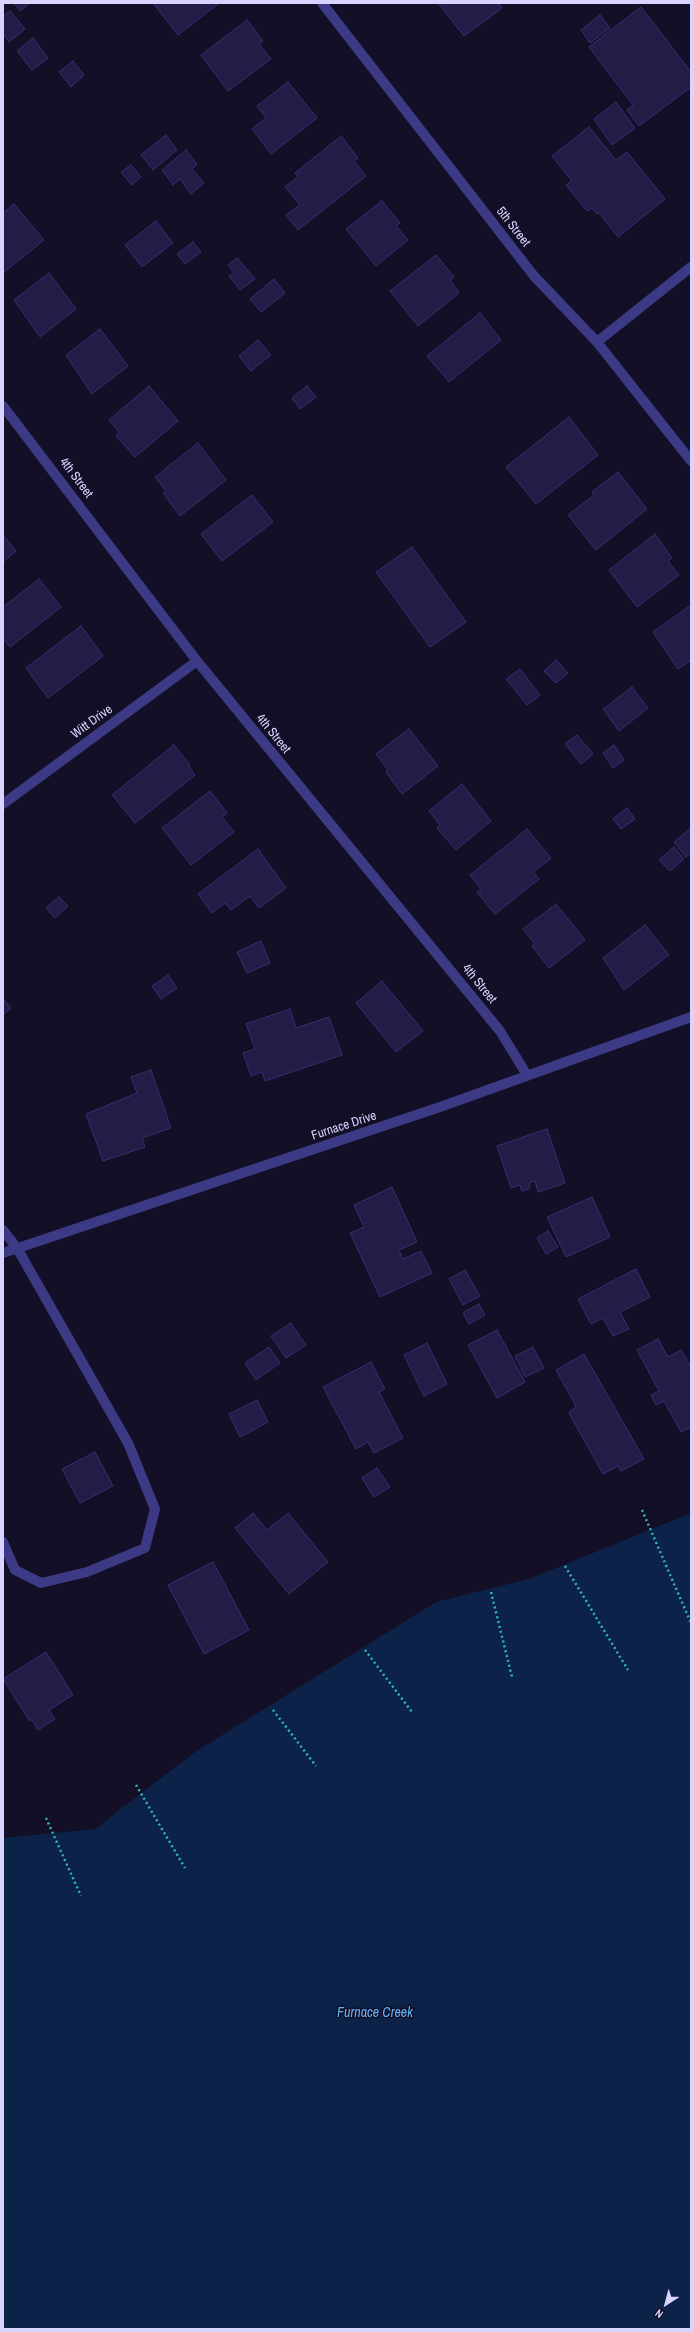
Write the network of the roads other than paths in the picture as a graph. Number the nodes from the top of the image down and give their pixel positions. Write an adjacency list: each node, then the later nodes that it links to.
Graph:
1 (322, 3): 3 (street, 5th Street)
2 (691, 267): 3 (street)
3 (597, 342): 5 (street, 5th Street)
4 (3, 406): 6 (street, 4th Street)
5 (691, 461)
6 (197, 661): 7 (street, Witt Drive); 9 (street, 4th Street)
7 (3, 804)
8 (691, 1017): 9 (street, Furnace Drive)
9 (527, 1075): 11 (street, Furnace Drive)
10 (3, 1230): 11 (street)
11 (17, 1248): 12 (street, Furnace Drive); 13 (street)
12 (3, 1253)
13 (3, 1542)

